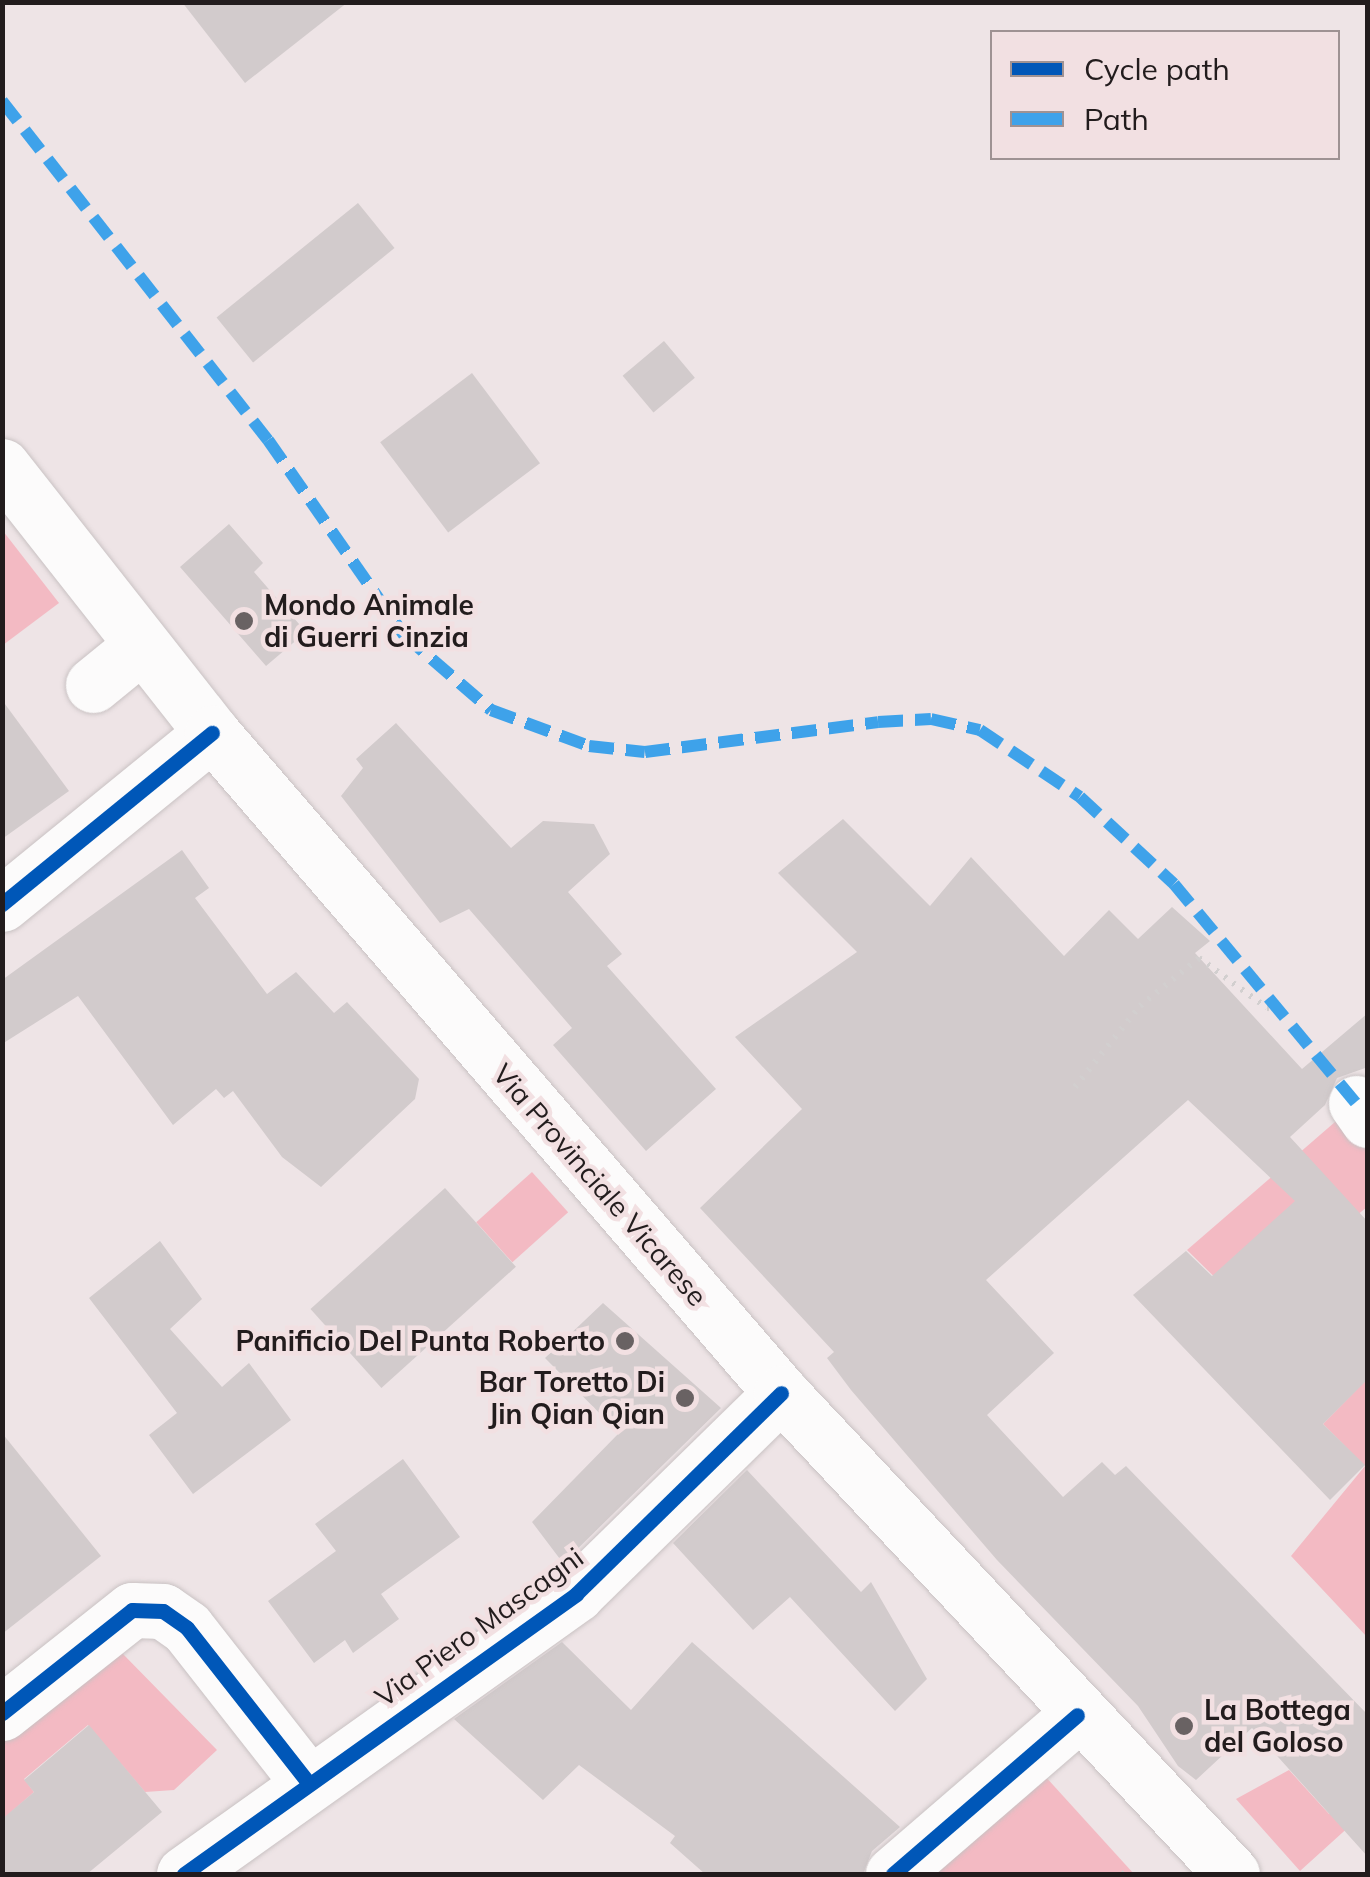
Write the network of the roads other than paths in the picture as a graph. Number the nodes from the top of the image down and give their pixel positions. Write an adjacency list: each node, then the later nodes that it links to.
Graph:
1 (2, 466): 2 (main road, Via Provinciale Vicarese)
2 (142, 645): 3 (main road); 4 (main road, Via Provinciale Vicarese)
3 (93, 685)
4 (212, 733): 5 (main road); 6 (main road, Via Provinciale Vicarese)
5 (2, 904)
6 (782, 1394): 8 (main road, Via Provinciale Vicarese); 9 (main road, Via Piero Mascagni)
7 (2, 1713): 9 (main road)
8 (1077, 1714): 11 (main road); 12 (main road, Via Provinciale Vicarese)
9 (306, 1780): 10 (main road, Via Piero Mascagni)
10 (191, 1873)
11 (892, 1874)
12 (1232, 1874)

